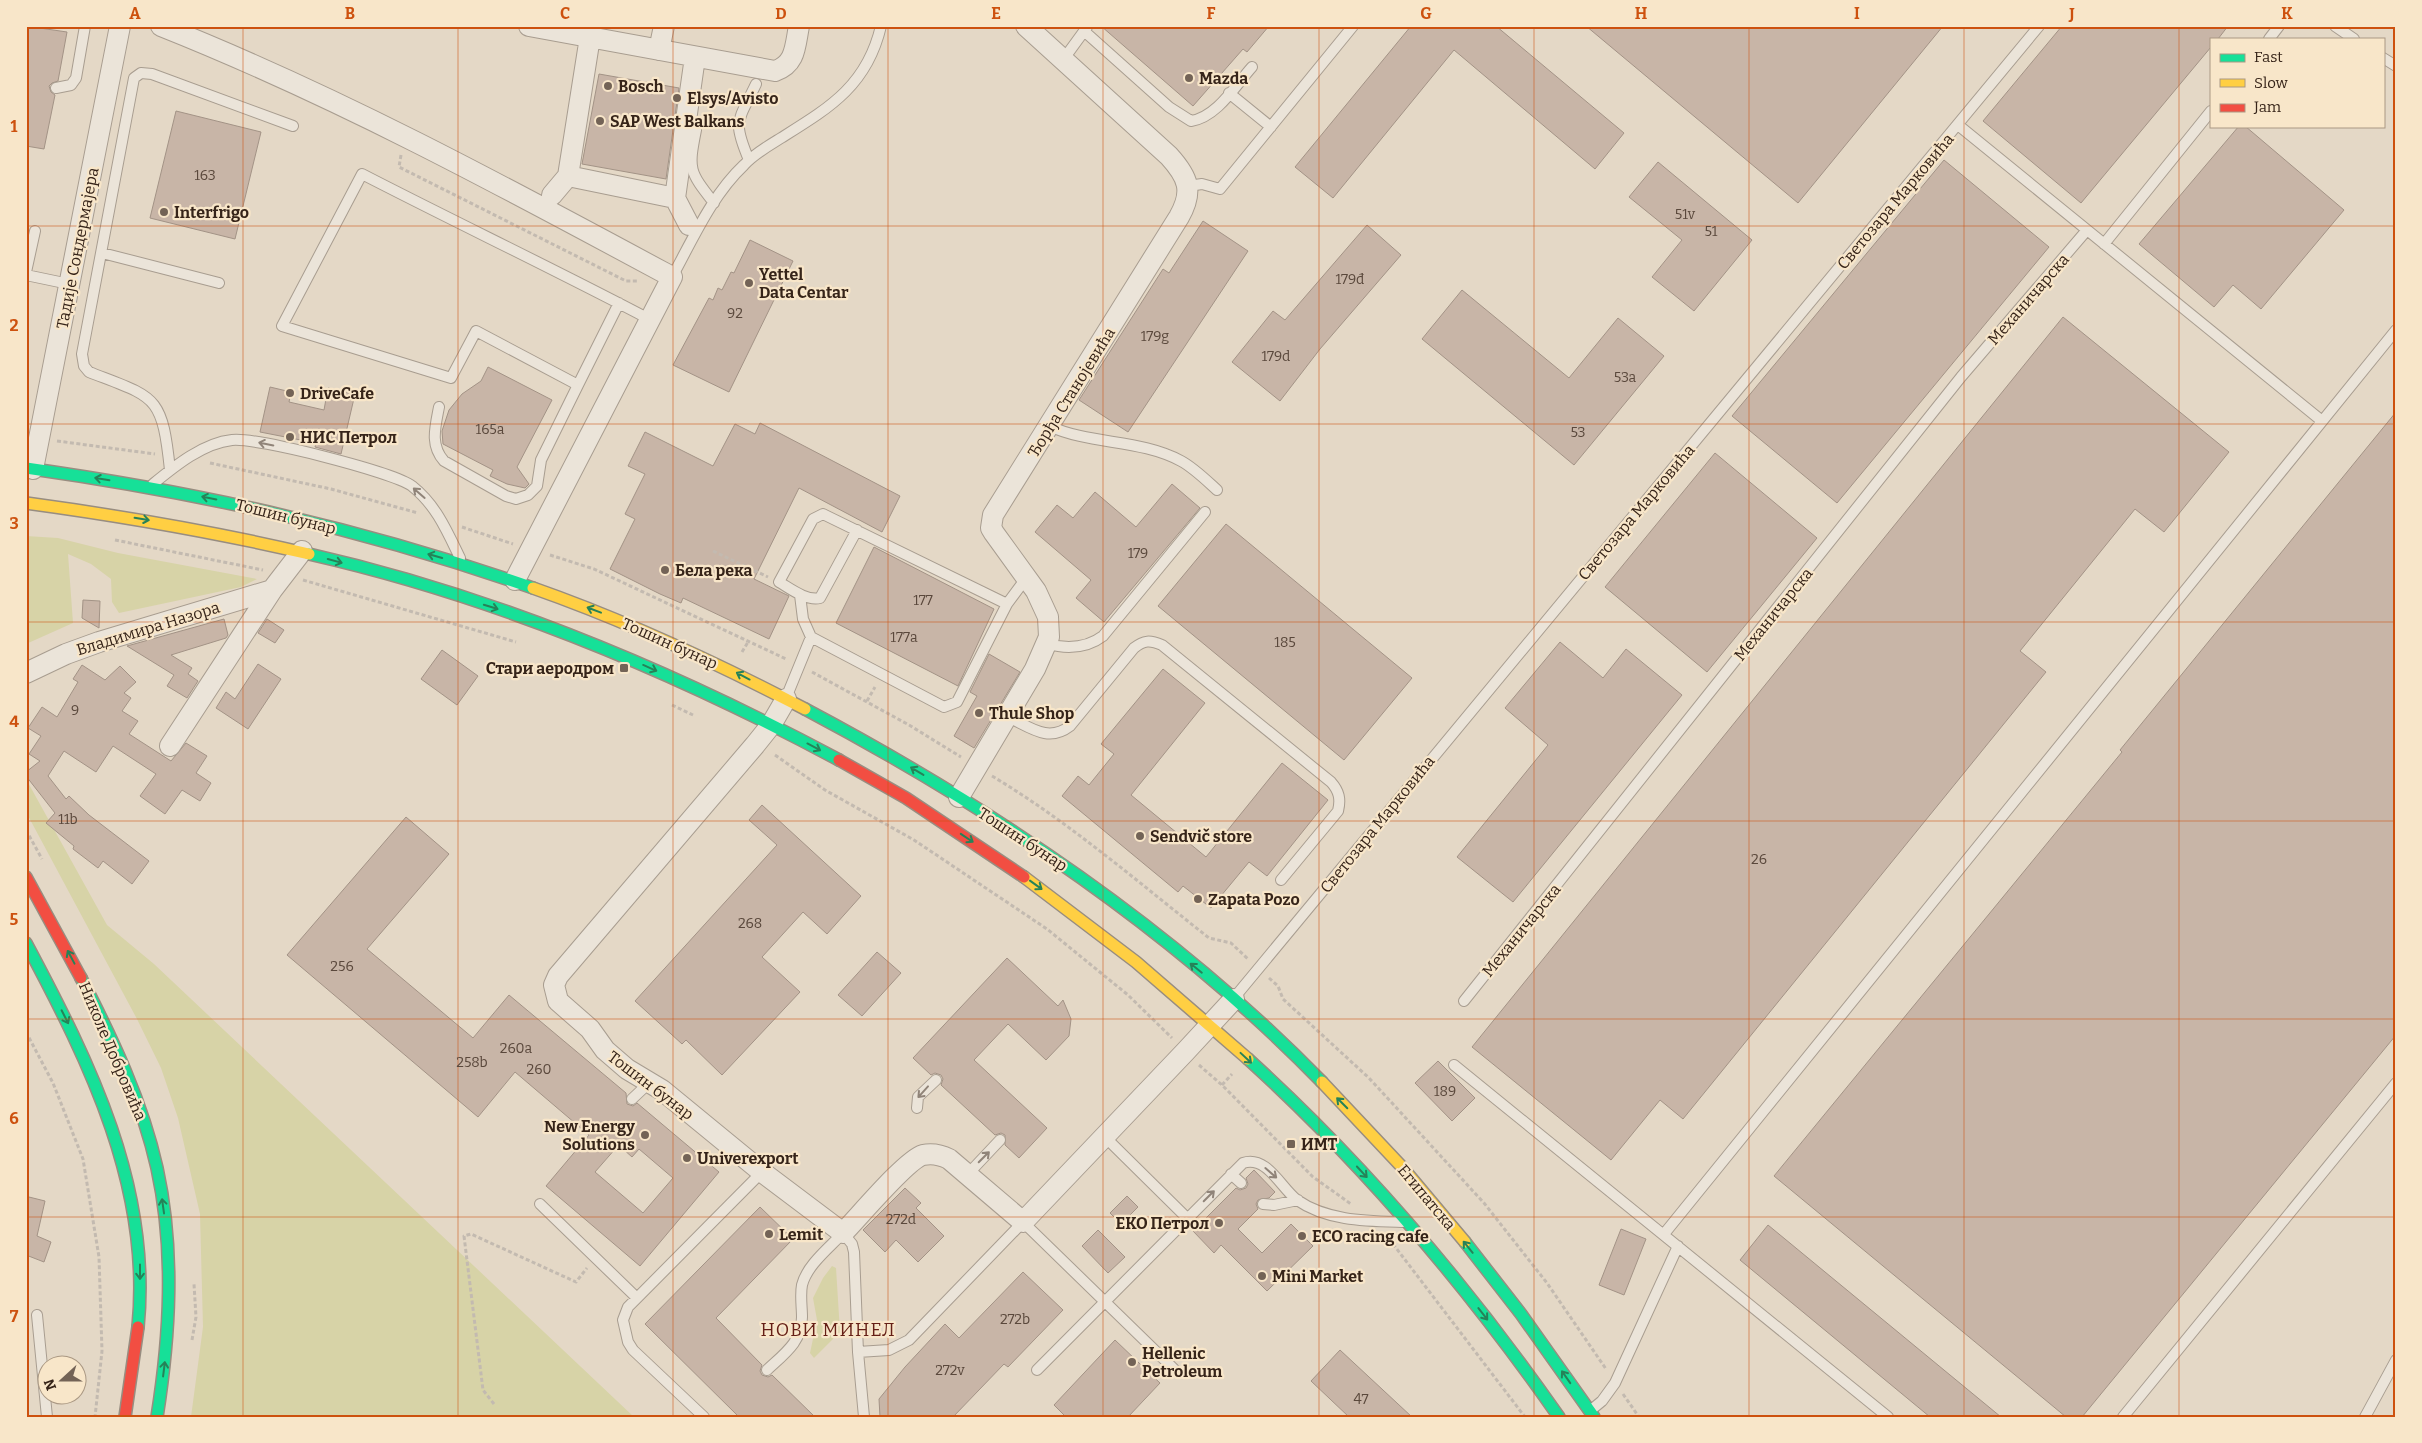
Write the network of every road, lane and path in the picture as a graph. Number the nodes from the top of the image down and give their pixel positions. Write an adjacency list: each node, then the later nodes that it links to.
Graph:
1 (85, 26): 25 (lane)
2 (120, 26): 48 (street, Тадије Сондермајера)
3 (161, 26): 32 (street)
4 (529, 26): 15 (street)
5 (664, 26): 18 (street)
6 (799, 26): 19 (street)
7 (881, 26): 33 (lane)
8 (1026, 26): 21 (street)
9 (1353, 26): 30 (lane)
10 (2039, 26): 28 (lane, Светозара Марковића)
11 (2279, 26): 16 (lane)
12 (2335, 26): 17 (lane)
13 (1086, 28): 21 (lane); 26 (lane)
14 (622, 35): 15 (street); 18 (street)
15 (590, 37): 34 (street)
16 (2270, 38)
17 (2353, 38)
18 (659, 50): 19 (street)
19 (695, 56): 37 (street)
20 (2384, 59): 22 (lane)
21 (1063, 60): 35 (street)
22 (2396, 66)
23 (1252, 67): 26 (lane)
24 (756, 84): 33 (lane)
25 (56, 88)
26 (1229, 93): 30 (lane)
27 (2210, 112): 42 (lane)
28 (1958, 125): 40 (lane); 93 (lane, Светозара Марковића)
29 (293, 126): 43 (lane)
30 (1271, 127): 35 (lane)
31 (696, 130): 38 (lane)
32 (404, 137): 45 (street); 46 (path)
33 (749, 160): 38 (lane)
34 (568, 176): 36 (street); 37 (street)
35 (1188, 186): 55 (street, Ђорђа Станојевића)
36 (552, 195)
37 (675, 198): 39 (street)
38 (714, 203): 45 (lane)
39 (689, 225)
40 (2087, 230): 42 (lane); 94 (lane, Механичарска)
41 (35, 231): 44 (lane)
42 (2104, 244): 54 (lane)
43 (102, 253): 47 (lane); 57 (lane)
44 (26, 274): 48 (lane)
45 (672, 277): 50 (street)
46 (644, 282)
47 (219, 283)
48 (69, 284): 56 (street, Тадије Сондермајера)
49 (619, 303): 50 (lane); 52 (lane); 52 (lane)
50 (648, 319): 68 (street)
51 (2396, 330): 54 (lane)
52 (578, 385): 53 (lane)
53 (439, 408)
54 (2322, 421): 120 (lane)
55 (1049, 426): 62 (lane); 72 (street, Ђорђа Станојевића)
56 (39, 439): 57 (path); 59 (street, Тадије Сондермајера)
57 (168, 456): 60 (lane)
58 (188, 459): 60 (lane); 65 (path); 65 (lane, one-way to 58)
59 (30, 469): 61 (main road, Тошин бунар, one-way to 59)
60 (170, 470): 61 (lane)
61 (150, 486): 71 (main road, Тошин бунар, one-way to 61)
62 (1217, 490)
63 (26, 503): 69 (main road, Тошин бунар, one-way to 69)
64 (1205, 512): 80 (lane)
65 (442, 520): 68 (path); 71 (lane)
66 (857, 530): 75 (lane); 76 (lane); 77 (lane)
67 (105, 538): 74 (path)
68 (531, 549): 73 (street)
69 (302, 551): 74 (street); 86 (main road, Тошин бунар, one-way to 86)
70 (713, 551): 75 (path)
71 (462, 564): 73 (main road, Тошин бунар)
72 (1027, 577): 77 (lane); 80 (street, Ђорђа Станојевића)
73 (515, 580): 82 (main road, Тошин бунар, one-way to 73)
74 (277, 582): 79 (path); 81 (street, Владимира Назора); 88 (street)
75 (779, 582): 76 (lane)
76 (800, 595): 78 (lane)
77 (1007, 604): 78 (lane)
78 (810, 637): 82 (lane)
79 (517, 643)
80 (1047, 644): 85 (street, Ђорђа Станојевића)
81 (26, 673)
82 (786, 699): 86 (street); 89 (main road, Тошин бунар, one-way to 82)
83 (665, 702): 84 (path)
84 (698, 717)
85 (1008, 717): 89 (street, Ђорђа Станојевића); 91 (lane)
86 (771, 725): 87 (street, Тошин бунар); 97 (main road, Тошин бунар, one-way to 97)
87 (754, 745): 96 (path); 101 (street, Тошин бунар)
88 (170, 746)
89 (959, 797): 93 (main road, Тошин бунар, one-way to 89)
90 (26, 878): 137 (main road, Николе Добровића, one-way to 90)
91 (1282, 880)
92 (26, 943): 136 (main road, Николе Добровића, one-way to 136)
93 (1234, 999): 97 (street); 133 (main road, Египатска, one-way to 93)
94 (1464, 1002)
95 (1295, 1011): 131 (path)
96 (1149, 1014)
97 (1211, 1025): 106 (street); 118 (main road, Египатска, one-way to 118)
98 (26, 1032): 135 (path)
99 (1454, 1065): 120 (lane)
100 (936, 1080): 105 (lane, one-way to 105)
101 (650, 1082): 104 (lane); 108 (street, Тошин бунар)
102 (2396, 1084): 144 (lane)
103 (1222, 1085): 116 (path)
104 (632, 1099)
105 (917, 1108)
106 (1105, 1137): 115 (lane); 117 (street)
107 (1000, 1140): 109 (lane, one-way to 107)
108 (762, 1172): 119 (street, Тошин бунар); 123 (lane)
109 (968, 1174): 117 (street); 119 (street)
110 (1230, 1174): 111 (lane); 112 (lane, one-way to 112); 115 (lane, one-way to 110)
111 (1240, 1183)
112 (1298, 1200): 114 (lane); 116 (lane)
113 (540, 1204): 122 (lane)
114 (1263, 1204)
115 (1187, 1218): 124 (lane)
116 (1373, 1221): 118 (lane); 140 (path)
117 (1023, 1222): 124 (lane); 126 (lane)
118 (1408, 1222): 141 (main road, Египатска, one-way to 141)
119 (843, 1233): 126 (lane, Тошин бунар); 128 (lane)
120 (1664, 1234): 121 (lane)
121 (1678, 1246): 131 (lane); 143 (lane)
122 (596, 1258): 123 (lane); 132 (path)
123 (637, 1298): 138 (lane)
124 (1104, 1302): 129 (lane); 130 (lane)
125 (37, 1315): 134 (lane)
126 (858, 1352): 139 (lane, Тошин бунар)
127 (2396, 1360): 145 (lane)
128 (767, 1370)
129 (1038, 1370)
130 (1175, 1370)
131 (1615, 1383): 133 (lane); 142 (path)
132 (494, 1404)
133 (1592, 1414)
134 (47, 1417)
135 (95, 1417)
136 (125, 1417)
137 (156, 1417)
138 (704, 1417)
139 (864, 1417)
140 (1524, 1417)
141 (1559, 1417)
142 (1639, 1417)
143 (1888, 1417)
144 (2123, 1417)
145 (2365, 1417)

